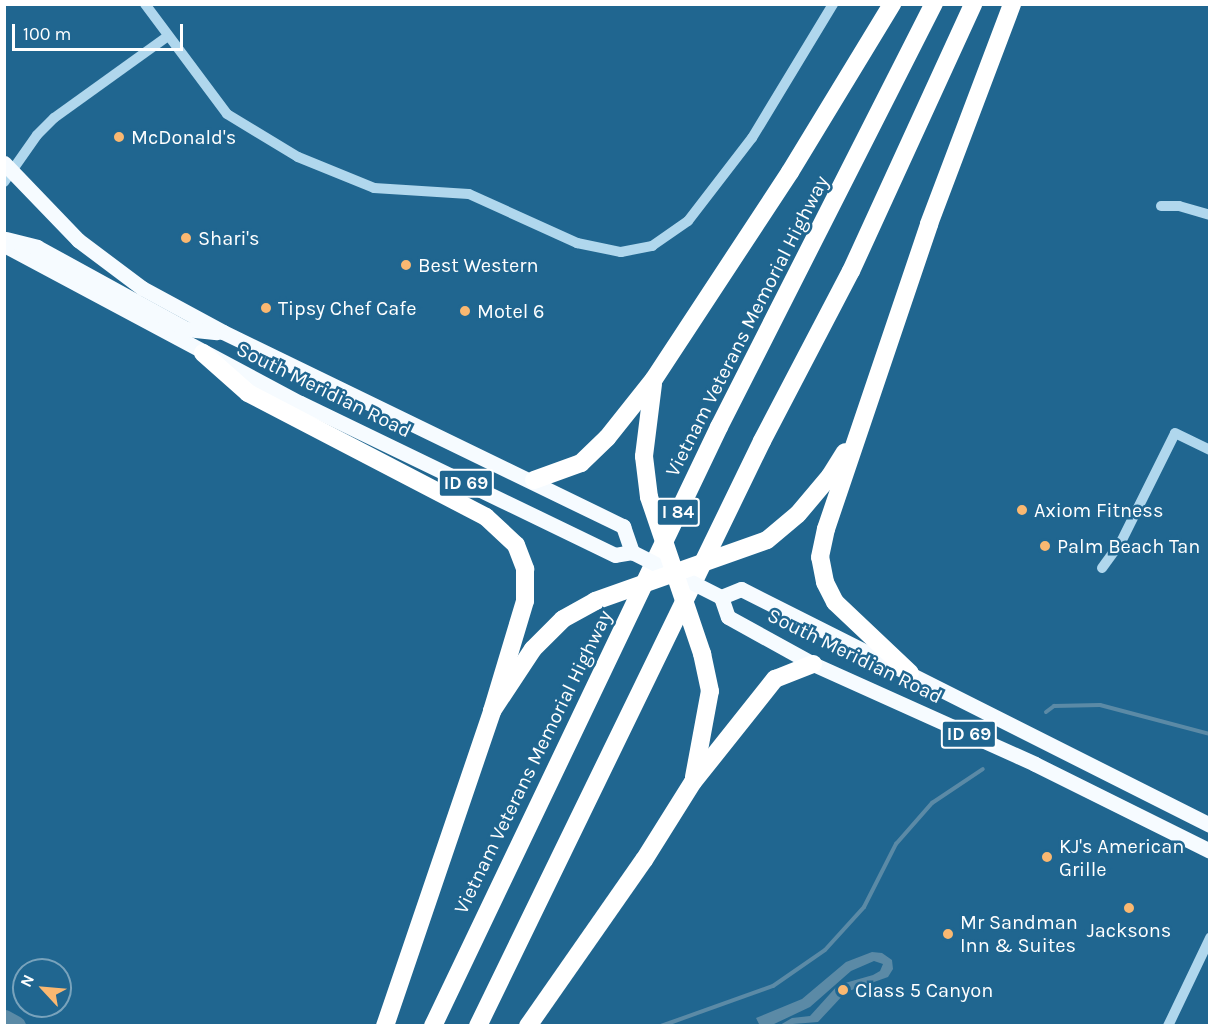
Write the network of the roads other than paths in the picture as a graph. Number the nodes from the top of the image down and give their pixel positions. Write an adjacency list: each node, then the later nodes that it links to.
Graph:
1 (145, 4): 7 (street)
2 (833, 4): 7 (street)
3 (891, 4): 15 (highway)
4 (934, 4): 31 (highway, Vietnam Veterans Memorial Highway / I 84)
5 (973, 4): 32 (highway, I 84)
6 (1012, 4): 16 (highway)
7 (168, 36): 8 (street)
8 (6, 172): 13 (main road, South Meridian Road)
9 (1161, 206): 10 (street)
10 (1209, 215)
11 (4, 238): 13 (main road)
12 (4, 245): 14 (main road, South Meridian Road)
13 (224, 332): 18 (main road, South Meridian Road / ID 69)
14 (203, 353): 19 (main road, South Meridian Road / ID 69); 25 (highway)
15 (654, 379): 18 (highway); 21 (highway, bridge)
16 (868, 411): 21 (highway, bridge); 24 (highway)
17 (1209, 450): 20 (street)
18 (534, 480): 19 (main road, South Meridian Road / ID 69)
19 (632, 552): 21 (main road, South Meridian Road / ID 69, bridge)
20 (1102, 568)
21 (677, 575): 22 (main road, South Meridian Road / ID 69, bridge); 25 (highway, bridge); 26 (highway, bridge)
22 (721, 597): 23 (main road, South Meridian Road / ID 69); 24 (main road, South Meridian Road / ID 69)
23 (813, 664): 26 (highway); 28 (main road, South Meridian Road / ID 69)
24 (910, 673): 27 (main road, South Meridian Road / ID 69)
25 (492, 711): 30 (highway)
26 (693, 782): 33 (highway)
27 (1209, 825)
28 (1209, 851)
29 (1209, 938): 34 (street)
30 (386, 1026)
31 (433, 1026)
32 (478, 1026)
33 (528, 1026)
34 (1168, 1026)

